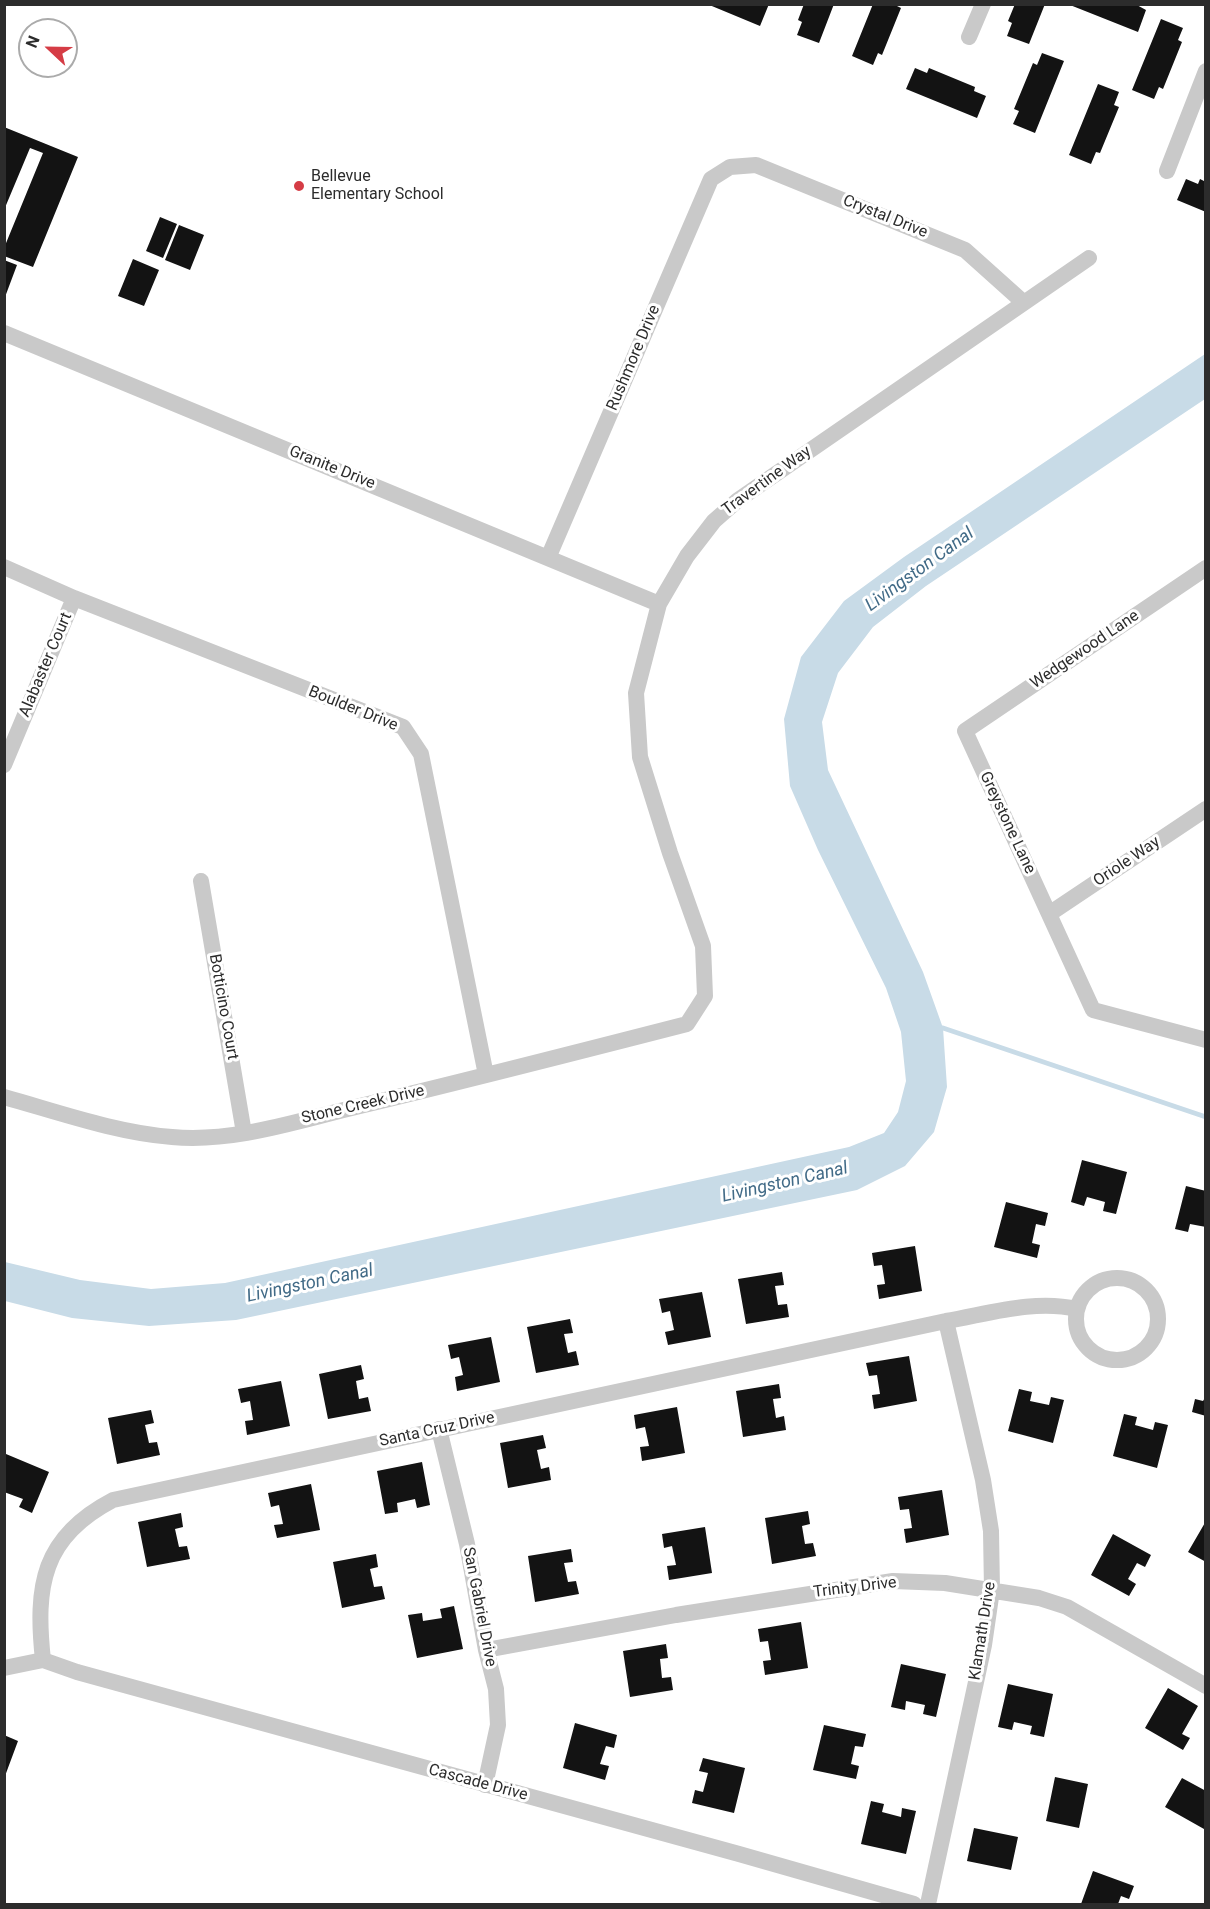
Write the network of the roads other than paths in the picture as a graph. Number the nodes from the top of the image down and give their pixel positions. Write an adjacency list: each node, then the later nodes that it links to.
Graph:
1 (983, 4): 2 (street)
2 (969, 37)
3 (1206, 71): 5 (street)
4 (730, 167): 7 (street, Crystal Drive); 9 (street, Rushmore Drive)
5 (1167, 171)
6 (1089, 258): 7 (street, Travertine Way)
7 (1023, 302): 13 (street, Travertine Way)
8 (4, 333): 9 (street, Granite Drive)
9 (548, 558): 13 (street, Granite Drive)
10 (4, 567): 12 (street, Boulder Drive)
11 (1206, 568): 14 (street, Wedgewood Lane)
12 (74, 597): 15 (street, Alabaster Court); 21 (street, Boulder Drive)
13 (659, 603): 19 (street, Travertine Way)
14 (965, 731): 18 (street, Greystone Lane)
15 (4, 765)
16 (1206, 809): 18 (street, Oriole Way)
17 (201, 881): 23 (street, Botticino Court)
18 (1049, 914): 20 (street, Greystone Lane)
19 (705, 996): 21 (street, Stone Creek Drive)
20 (1206, 1040)
21 (486, 1076): 23 (street, Stone Creek Drive)
22 (4, 1097): 23 (street, Stone Creek Drive)
23 (244, 1133)
24 (1077, 1309): 24 (street); 25 (street, Santa Cruz Drive)
25 (946, 1321): 26 (street, Santa Cruz Drive); 27 (street, Klamath Drive)
26 (439, 1430): 28 (street, San Gabriel Drive); 29 (street, Santa Cruz Drive)
27 (992, 1590): 28 (street, Trinity Drive); 31 (street, Trinity Drive); 34 (street, Klamath Drive)
28 (486, 1650): 32 (street, San Gabriel Drive)
29 (43, 1660): 30 (street); 32 (street, Cascade Drive)
30 (4, 1668)
31 (1206, 1686)
32 (485, 1785): 33 (street, Cascade Drive)
33 (914, 1905)
34 (928, 1905)

